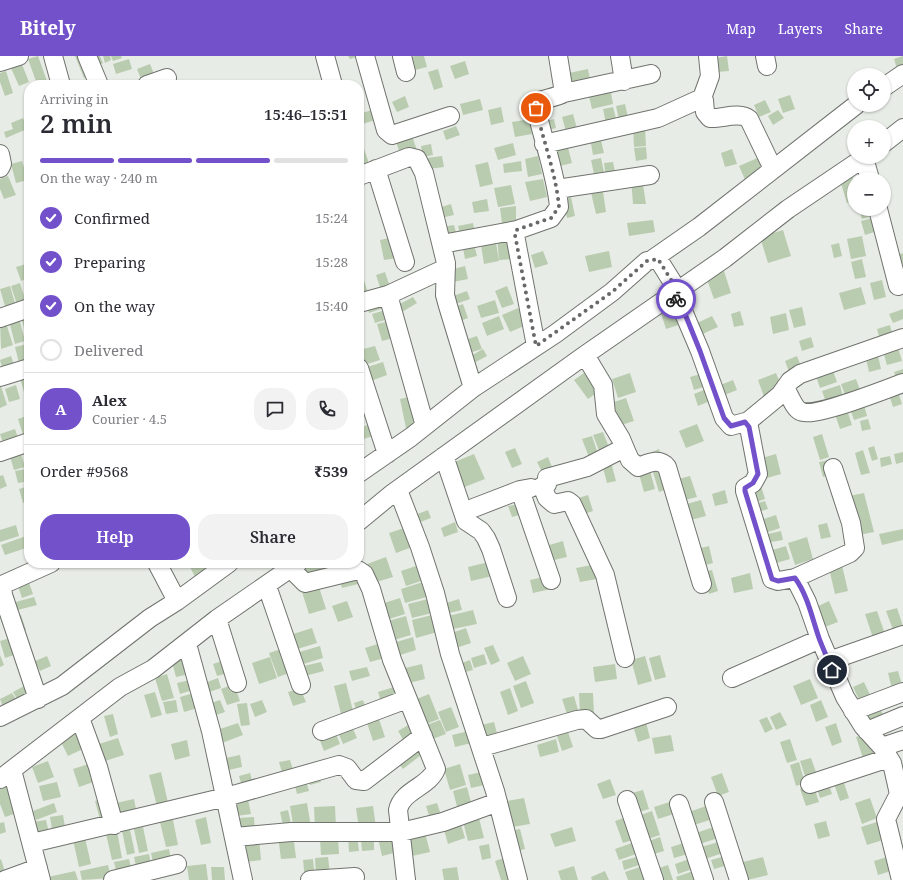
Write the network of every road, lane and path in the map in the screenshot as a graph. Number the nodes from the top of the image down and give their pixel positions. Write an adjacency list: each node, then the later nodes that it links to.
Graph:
1 (19, 56): 9 (street)
2 (53, 56): 13 (street)
3 (87, 56): 14 (street)
4 (325, 56): 16 (street)
5 (365, 56): 22 (street)
6 (558, 56): 19 (street)
7 (620, 56): 17 (street)
8 (708, 56): 20 (street)
9 (0, 62)
10 (651, 74): 17 (street)
11 (903, 74): 18 (street)
12 (167, 78): 15 (street)
13 (60, 80)
14 (97, 80)
15 (161, 80)
16 (332, 80)
17 (624, 81): 19 (street)
18 (891, 82)
19 (564, 93): 25 (street)
20 (702, 98): 25 (street); 30 (street)
21 (847, 112): 30 (street)
22 (450, 116)
23 (903, 128): 24 (street)
24 (891, 137)
25 (544, 144): 33 (street)
26 (0, 154): 28 (street)
27 (855, 164): 41 (street)
28 (0, 168)
29 (376, 169): 31 (street); 36 (street); 38 (street)
30 (773, 169): 37 (street)
31 (364, 174)
32 (650, 175): 33 (street)
33 (557, 190): 35 (street)
34 (880, 216): 40 (street)
35 (516, 230): 36 (street); 47 (street)
36 (442, 244): 39 (street)
37 (655, 259): 41 (street); 47 (street)
38 (405, 262)
39 (446, 268): 42 (street); 53 (street)
40 (898, 286)
41 (674, 289): 48 (street); 55 (street)
42 (388, 295): 43 (street); 56 (street)
43 (364, 302)
44 (24, 310): 45 (street)
45 (0, 318)
46 (903, 338): 54 (street)
47 (536, 346): 53 (street)
48 (585, 355): 58 (street); 61 (street)
49 (24, 370): 50 (street)
50 (0, 377)
51 (364, 383): 60 (street)
52 (903, 383): 54 (street)
53 (472, 388): 56 (street)
54 (785, 388): 55 (street)
55 (746, 423): 74 (street)
56 (425, 426): 60 (street)
57 (24, 444): 59 (street)
58 (626, 451): 64 (street); 77 (street)
59 (0, 452)
60 (387, 454): 63 (street)
61 (444, 456): 65 (street); 67 (street)
62 (834, 468): 74 (street)
63 (364, 470)
64 (548, 484): 66 (street); 85 (street)
65 (398, 490): 68 (street); 102 (street)
66 (520, 490): 67 (street); 75 (street)
67 (463, 512): 79 (street)
68 (364, 517)
69 (38, 568): 76 (street)
70 (161, 568): 80 (street)
71 (222, 568): 80 (street)
72 (292, 568): 78 (street)
73 (296, 568): 92 (street)
74 (795, 578): 83 (street)
75 (551, 580)
76 (1, 582): 91 (street)
77 (702, 584)
78 (267, 586): 81 (street); 89 (street)
79 (507, 598)
80 (177, 601): 91 (street)
81 (217, 619): 84 (street); 88 (street)
82 (903, 635): 86 (street)
83 (820, 639): 86 (street); 87 (street)
84 (187, 644): 97 (street); 106 (street)
85 (625, 658)
86 (829, 661): 94 (street)
87 (732, 678)
88 (237, 683)
89 (301, 685)
90 (903, 692): 94 (street)
91 (38, 699): 96 (street)
92 (407, 699): 98 (street); 100 (street)
93 (667, 707): 102 (street)
94 (853, 711): 99 (street)
95 (903, 716): 99 (street)
96 (0, 717)
97 (80, 718): 104 (street); 113 (street)
98 (322, 731)
99 (867, 731): 103 (street)
100 (423, 736): 106 (street); 114 (street)
101 (903, 740): 103 (street)
102 (482, 747): 108 (street)
103 (886, 753): 105 (street); 112 (street)
104 (6, 774): 116 (street)
105 (810, 784)
106 (226, 797): 113 (street); 115 (street)
107 (626, 800): 127 (street)
108 (498, 802): 114 (street); 126 (street)
109 (714, 802): 129 (street)
110 (679, 804): 128 (street)
111 (903, 814): 112 (street)
112 (886, 819): 118 (street)
113 (114, 825): 116 (street)
114 (401, 832): 115 (street); 125 (street)
115 (235, 837): 123 (street)
116 (32, 843): 119 (street)
117 (177, 864): 122 (street)
118 (901, 873)
119 (40, 874): 121 (street)
120 (355, 877): 124 (street)
121 (4, 880)
122 (112, 880)
123 (243, 880)
124 (310, 880)
125 (406, 880)
126 (518, 880)
127 (654, 880)
128 (704, 880)
129 (739, 880)

